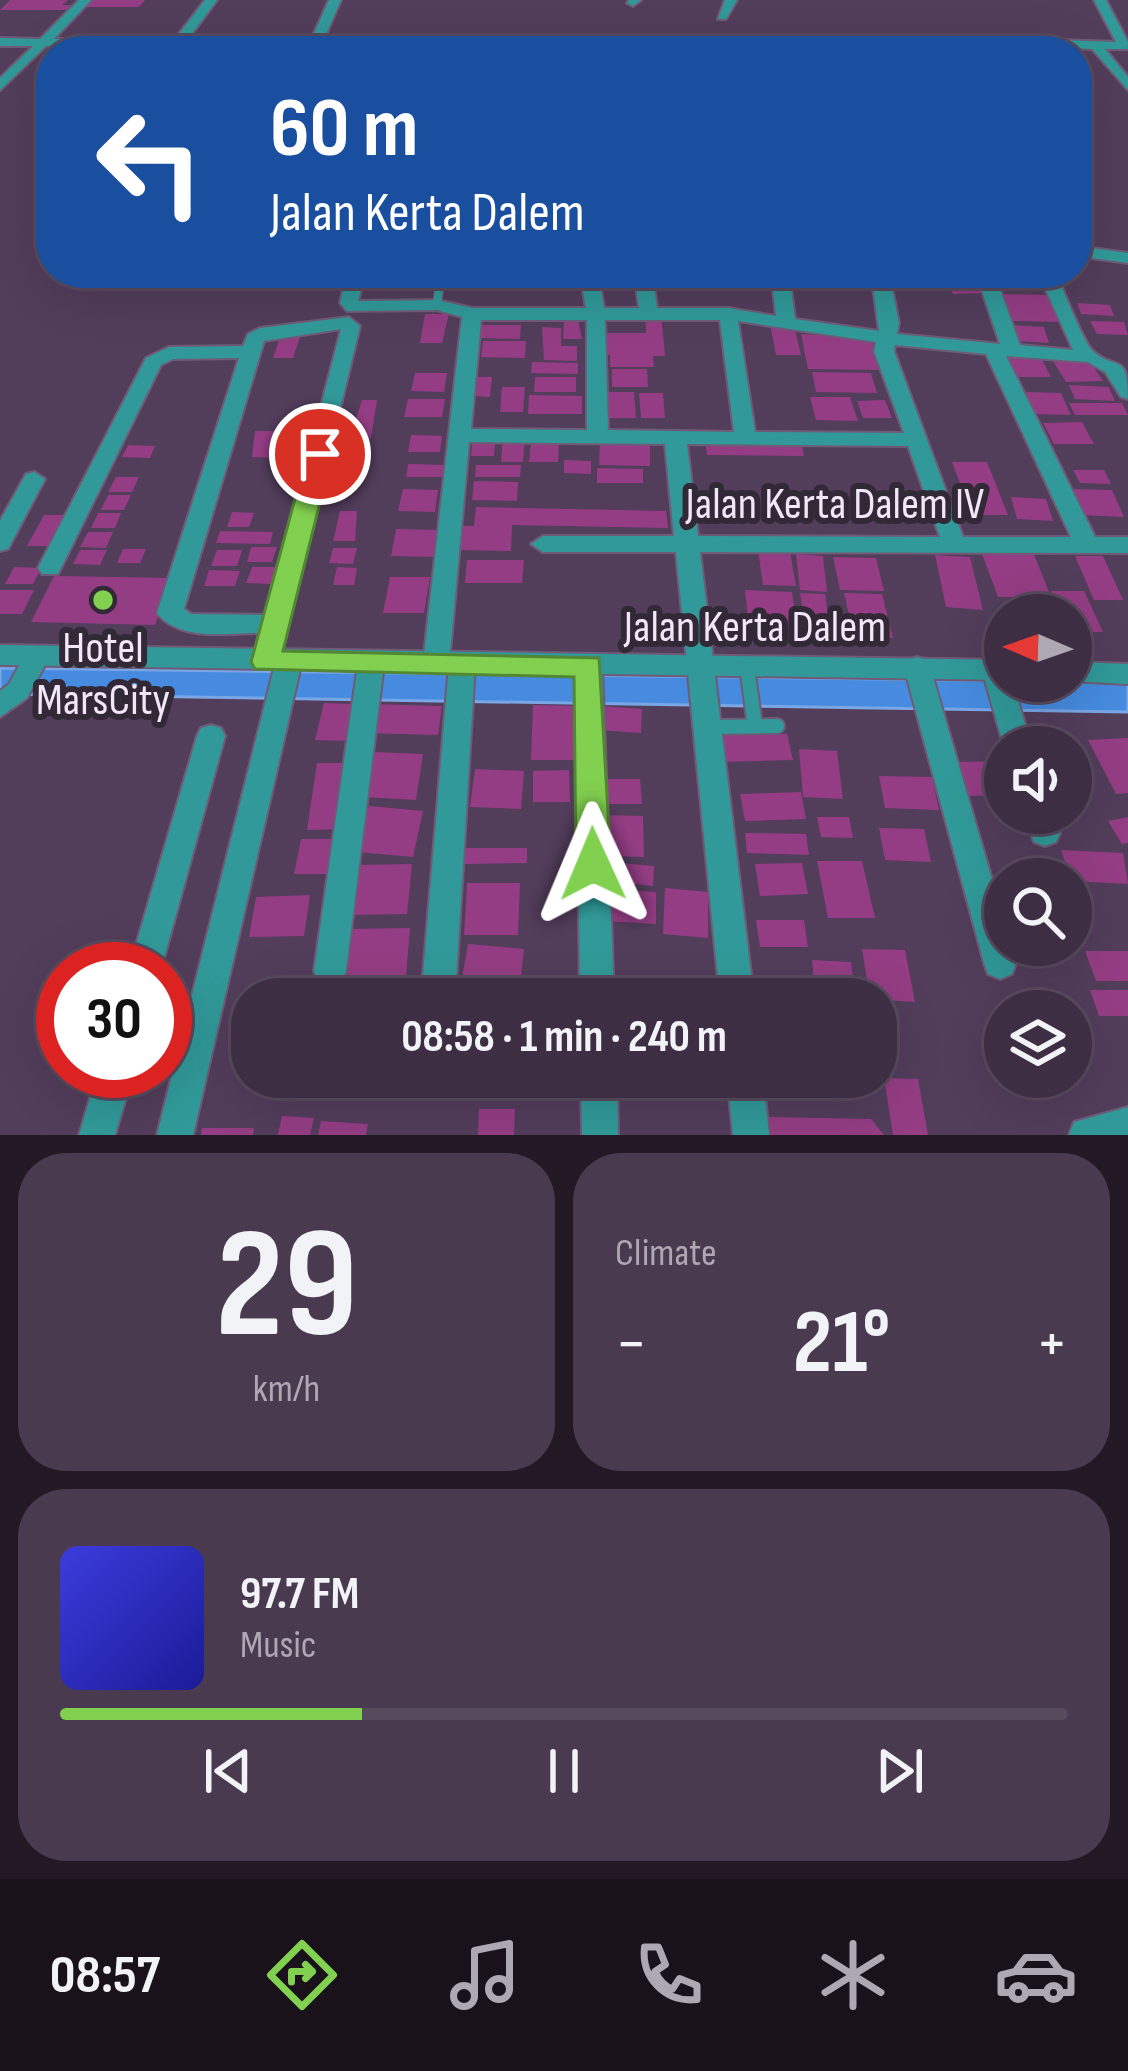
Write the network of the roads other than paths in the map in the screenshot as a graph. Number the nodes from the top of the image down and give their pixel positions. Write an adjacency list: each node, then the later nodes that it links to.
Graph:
1 (85, 0): 7 (street)
2 (211, 0): 8 (street)
3 (334, 0): 9 (street)
4 (731, 0): 6 (street)
5 (1100, 0): 10 (street)
6 (722, 17)
7 (50, 36)
8 (180, 36)
9 (323, 36)
10 (1124, 41): 14 (street)
11 (0, 42): 12 (street)
12 (36, 42)
13 (1092, 46): 14 (street)
14 (1096, 46): 17 (street)
15 (36, 50): 16 (street)
16 (0, 86)
17 (1128, 86)
18 (1092, 253): 19 (street)
19 (1128, 258)
20 (354, 288): 28 (street)
21 (439, 288): 28 (lane)
22 (592, 288): 30 (street)
23 (645, 288): 29 (street)
24 (782, 288): 33 (street)
25 (883, 288): 34 (street)
26 (988, 288): 35 (street)
27 (1055, 288): 37 (street)
28 (437, 305): 31 (street)
29 (648, 310): 30 (street); 32 (street)
30 (596, 312): 31 (street); 40 (street)
31 (472, 314): 39 (street)
32 (728, 314): 33 (street); 42 (street)
33 (786, 321): 34 (street)
34 (886, 337): 35 (street); 43 (street)
35 (1002, 349): 37 (street); 48 (street)
36 (251, 352): 51 (street); 52 (street); 52 (street)
37 (1091, 357): 38 (street)
38 (1128, 393)
39 (461, 434): 40 (street); 57 (street)
40 (598, 435): 41 (street)
41 (675, 436): 42 (street); 50 (street)
42 (745, 436): 43 (street)
43 (915, 440): 46 (street)
44 (34, 479): 45 (street)
45 (0, 543)
46 (954, 543): 48 (street, Jalan Kerta Dalem IV); 50 (street, Jalan Kerta Dalem IV)
47 (543, 544): 50 (street, Jalan Kerta Dalem IV)
48 (1087, 545): 49 (street, Jalan Kerta Dalem IV)
49 (1128, 545)
50 (689, 548): 59 (street)
51 (50, 568)
52 (278, 624): 55 (street)
53 (1, 657): 54 (street, Jalan Kerta Dalem)
54 (35, 660): 55 (street, Jalan Kerta Dalem); 65 (street)
55 (281, 663): 56 (street, Jalan Kerta Dalem); 81 (street)
56 (371, 667): 57 (street, Jalan Kerta Dalem); 72 (street)
57 (453, 667): 58 (street, Jalan Kerta Dalem); 73 (street)
58 (589, 669): 59 (street, Jalan Kerta Dalem); 74 (street)
59 (701, 671): 60 (street, Jalan Kerta Dalem); 66 (street)
60 (747, 671): 62 (street, Jalan Kerta Dalem); 67 (lane)
61 (984, 672): 62 (street, Jalan Kerta Dalem)
62 (918, 673): 70 (street)
63 (1092, 673): 64 (street)
64 (1128, 674)
65 (1, 705)
66 (709, 720): 67 (lane); 75 (street)
67 (755, 722): 68 (lane)
68 (777, 727)
69 (211, 736): 71 (street)
70 (984, 907)
71 (153, 942)
72 (330, 971)
73 (440, 978)
74 (596, 978)
75 (735, 978)
76 (108, 1098): 80 (street)
77 (600, 1098): 82 (street)
78 (747, 1098): 83 (street)
79 (1128, 1125): 84 (street)
80 (97, 1135)
81 (176, 1135)
82 (601, 1135)
83 (751, 1135)
84 (1087, 1135)

